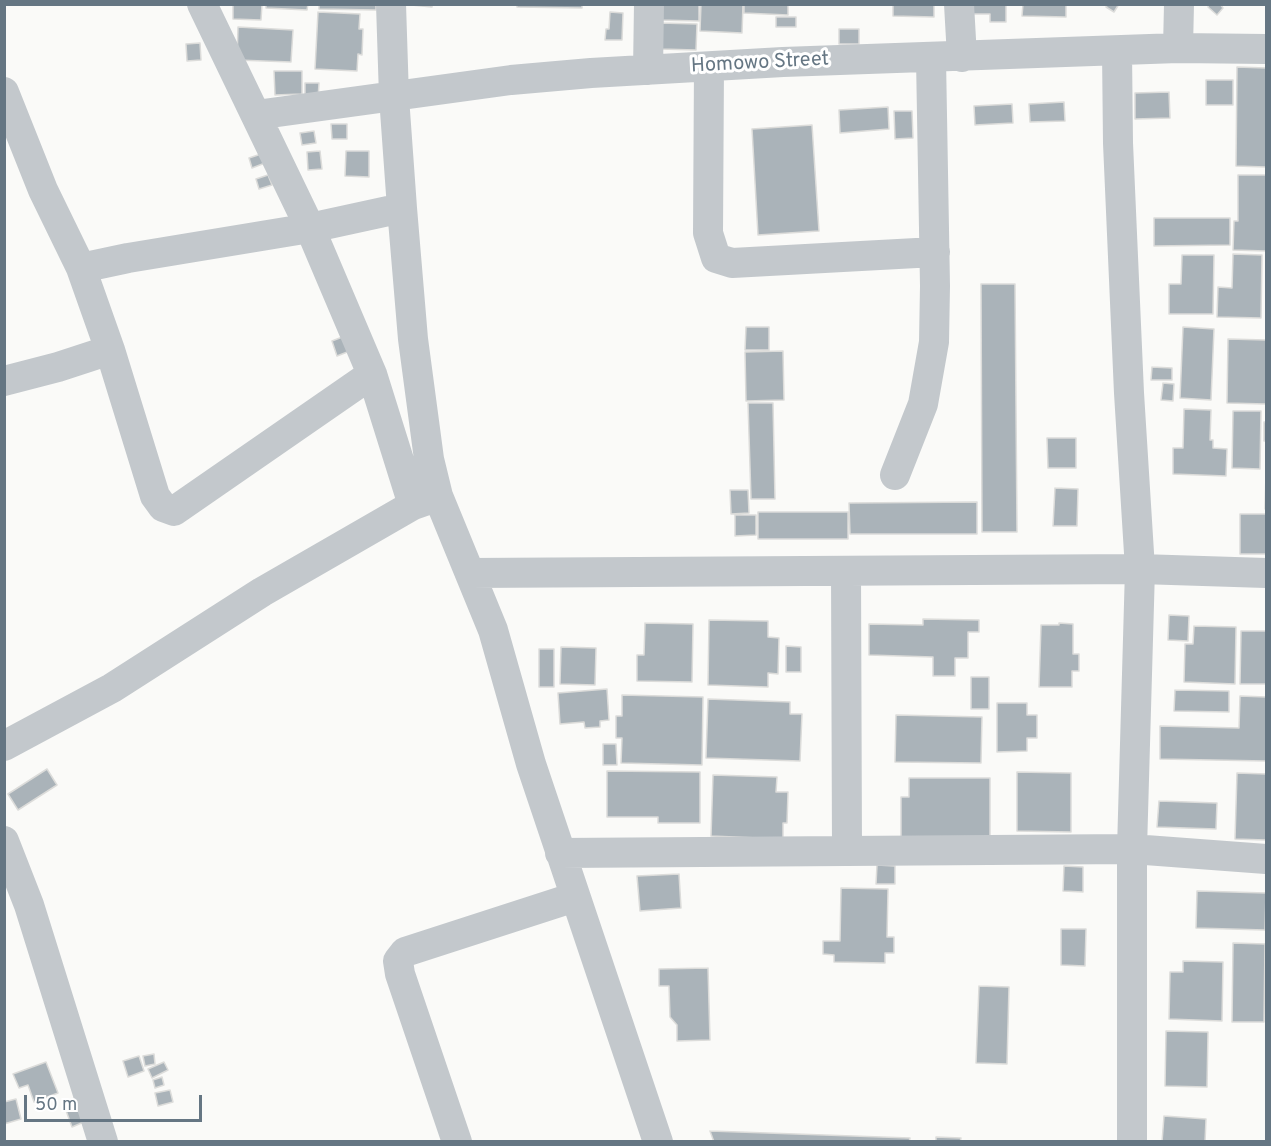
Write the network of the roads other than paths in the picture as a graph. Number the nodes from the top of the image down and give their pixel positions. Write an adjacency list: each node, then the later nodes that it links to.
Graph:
1 (202, 4): 15 (street)
2 (391, 4): 14 (street)
3 (649, 4): 12 (street)
4 (959, 4): 9 (street)
5 (1179, 4): 6 (street)
6 (1178, 48): 7 (street, Homowo Street); 8 (street, Homowo Street)
7 (1266, 49)
8 (1117, 51): 9 (street, Homowo Street); 25 (street)
9 (962, 57): 10 (street, Homowo Street)
10 (931, 58): 11 (street, Homowo Street); 18 (street)
11 (709, 67): 12 (street, Homowo Street); 18 (street)
12 (648, 70): 14 (street, Homowo Street)
13 (4, 92): 19 (street)
14 (394, 98): 15 (street, Homowo Street); 16 (street)
15 (256, 115): 17 (street)
16 (402, 208): 17 (street); 24 (street)
17 (310, 228): 19 (street); 21 (street)
18 (934, 252): 23 (street)
19 (81, 268): 20 (street)
20 (110, 350): 21 (street); 22 (street)
21 (372, 374): 24 (street)
22 (4, 381)
23 (896, 475)
24 (426, 500): 27 (street); 29 (street)
25 (1140, 569): 26 (street); 28 (street); 31 (street)
26 (846, 572): 27 (street); 32 (street)
27 (470, 573): 33 (street)
28 (1266, 573)
29 (4, 746)
30 (4, 841): 36 (street)
31 (1132, 849): 32 (street); 34 (street); 39 (street)
32 (847, 851): 33 (street)
33 (560, 853): 35 (street)
34 (1266, 859)
35 (575, 897): 37 (street); 38 (street)
36 (103, 1142)
37 (457, 1142)
38 (658, 1142)
39 (1132, 1142)

